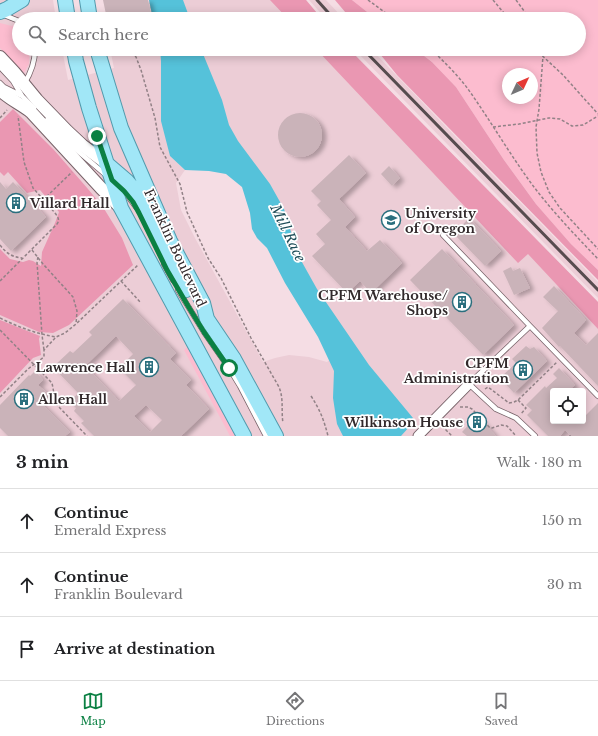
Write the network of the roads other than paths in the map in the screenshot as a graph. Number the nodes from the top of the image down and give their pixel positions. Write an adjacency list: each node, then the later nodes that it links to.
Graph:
1 (22, 0): 6 (main road)
2 (65, 0): 4 (main road)
3 (87, 0): 5 (main road)
4 (67, 12)
5 (89, 12)
6 (0, 13): 7 (lane)
7 (12, 18)
8 (35, 56): 13 (lane)
9 (75, 56): 18 (main road, Franklin Boulevard)
10 (99, 56): 24 (main road, Franklin Boulevard)
11 (0, 57): 13 (main road)
12 (0, 67): 15 (lane)
13 (24, 84): 18 (main road)
14 (0, 89): 15 (main road)
15 (19, 99): 16 (lane); 20 (main road)
16 (38, 112)
17 (43, 117): 19 (lane)
18 (106, 163): 19 (main road, Franklin Boulevard); 24 (main road)
19 (112, 180): 20 (main road, Franklin Boulevard); 21 (lane)
20 (121, 208): 29 (main road, Franklin Boulevard)
21 (139, 213)
22 (443, 235): 25 (lane)
23 (161, 258): 30 (lane)
24 (207, 319): 28 (main road, Franklin Boulevard)
25 (530, 326): 26 (lane); 27 (lane)
26 (469, 384): 31 (street); 32 (lane)
27 (598, 396)
28 (280, 432)
29 (244, 436)
30 (266, 436)
31 (418, 436)
32 (535, 436)

